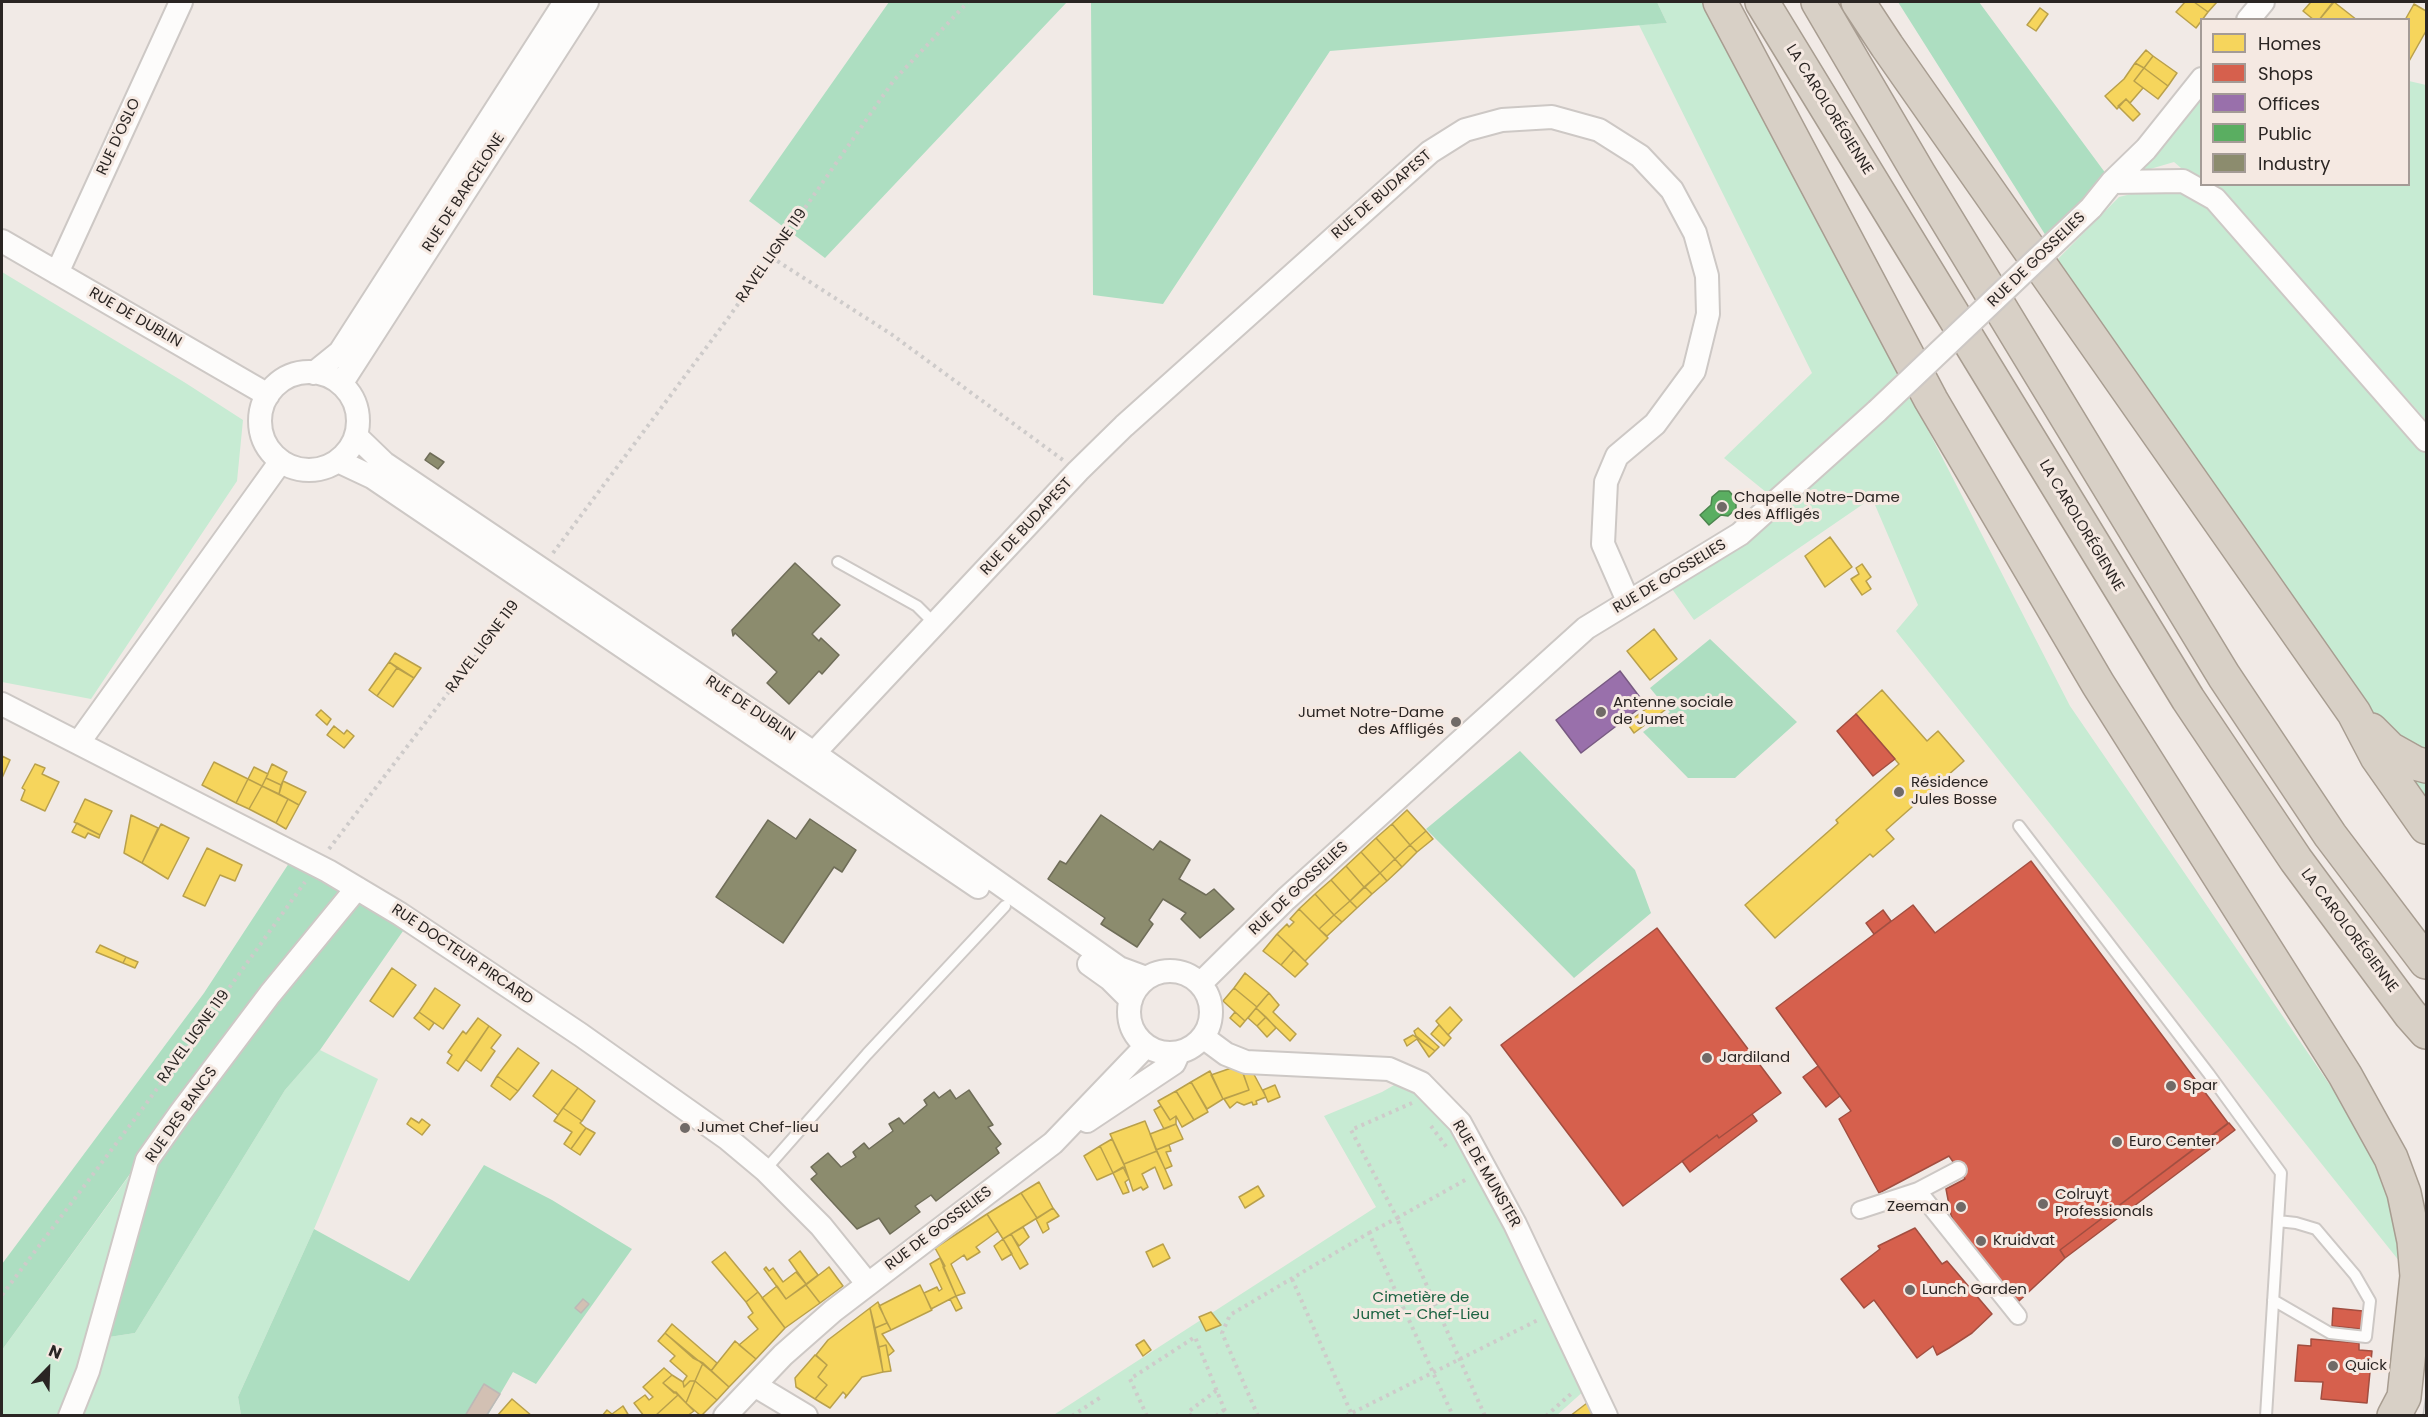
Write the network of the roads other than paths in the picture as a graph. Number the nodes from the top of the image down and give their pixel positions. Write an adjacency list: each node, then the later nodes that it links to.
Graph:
1 (182, 2): 13 (street, RUE D'OSLO)
2 (565, 2): 14 (street, RUE DE BARCELONE)
3 (587, 2): 15 (street, RUE DE BARCELONE)
4 (1720, 2): 57 (highway)
5 (1762, 2): 38 (highway, LA CAROLORÉGIENNE)
6 (1818, 2): 34 (highway)
7 (1858, 2): 26 (highway)
8 (2263, 2): 9 (street)
9 (2250, 18)
10 (2200, 82): 11 (street, RUE DE GOSSELIES)
11 (2112, 182): 18 (street); 23 (street, RUE DE GOSSELIES, bridge)
12 (2, 241): 13 (street, RUE DE DUBLIN)
13 (57, 273): 16 (street, RUE DE DUBLIN)
14 (314, 373): 15 (street); 16 (street)
15 (341, 384): 17 (street)
16 (268, 395): 19 (street)
17 (356, 436): 20 (street); 22 (street, RUE DE DUBLIN)
18 (2427, 440)
19 (281, 461): 20 (street); 27 (street)
20 (338, 461): 22 (street, RUE DE DUBLIN)
21 (838, 562): 24 (lane)
22 (536, 577): 28 (street, RUE DE DUBLIN); 33 (street, RUE DE DUBLIN)
23 (1628, 601): 24 (street, RUE DE BUDAPEST); 36 (street, RUE DE GOSSELIES)
24 (936, 624): 28 (street, RUE DE BUDAPEST)
25 (2, 704): 27 (street, RUE DOCTEUR PIRCARD)
26 (2354, 713): 29 (highway); 31 (highway)
27 (79, 742): 32 (street, RUE DOCTEUR PIRCARD)
28 (814, 753): 35 (street, RUE DE DUBLIN)
29 (2427, 766)
30 (2019, 826): 47 (lane)
31 (2427, 827)
32 (357, 888): 43 (street, RUE DOCTEUR PIRCARD); 52 (street, RUE DES BANCS)
33 (1005, 906): 37 (street, RUE DE DUBLIN); 43 (lane)
34 (2427, 962)
35 (1146, 978): 36 (street); 37 (street)
36 (1200, 984): 39 (street)
37 (1131, 1000): 40 (street)
38 (2427, 1032)
39 (1203, 1037): 41 (street); 55 (street, RUE DE MUNSTER)
40 (1146, 1046): 41 (street); 42 (street, RUE DE GOSSELIES)
41 (1179, 1052): 42 (street)
42 (1053, 1143): 48 (street, RUE DE GOSSELIES)
43 (765, 1170): 48 (street, RUE DOCTEUR PIRCARD)
44 (1958, 1170): 45 (street)
45 (1918, 1191): 46 (street); 50 (street)
46 (1860, 1210)
47 (2278, 1221): 49 (lane); 49 (lane)
48 (867, 1283): 51 (street, RUE DE GOSSELIES)
49 (2273, 1300): 56 (lane)
50 (2018, 1316)
51 (756, 1386): 53 (street, RUE DE GOSSELIES); 54 (street)
52 (70, 1416)
53 (725, 1416)
54 (806, 1416)
55 (1606, 1416)
56 (2266, 1416)
57 (2394, 1416)

